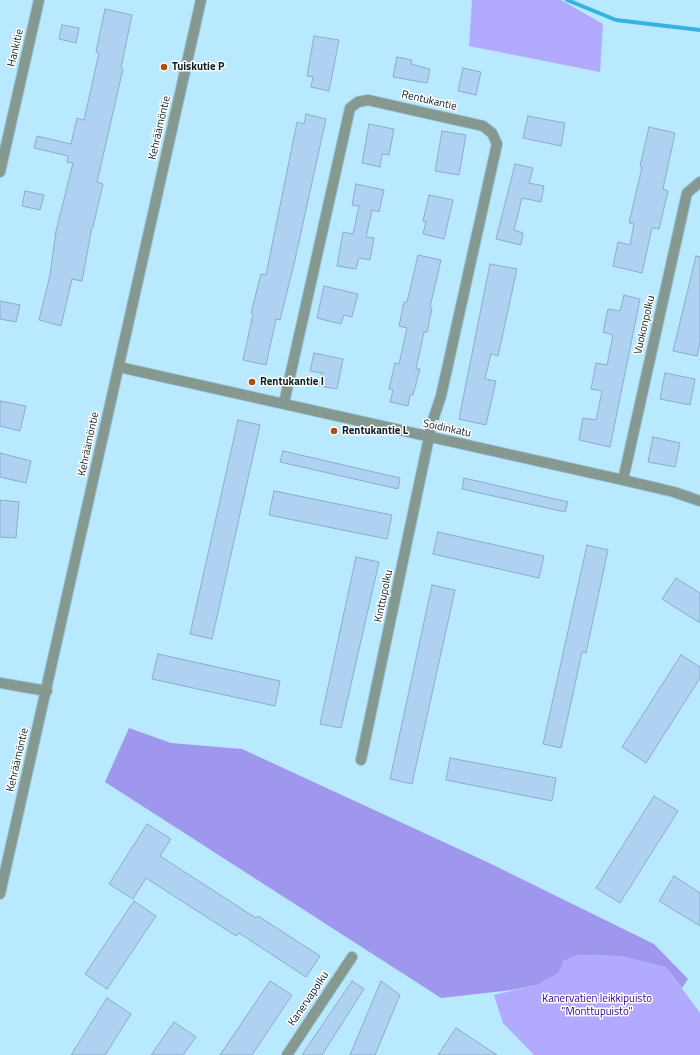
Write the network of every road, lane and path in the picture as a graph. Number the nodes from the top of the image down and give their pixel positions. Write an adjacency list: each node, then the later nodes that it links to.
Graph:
1 (39, 0): 3 (street, Hankitie)
2 (201, 0): 5 (street, Kehräämöntie)
3 (0, 172)
4 (700, 182): 8 (street, Vuokonpolku)
5 (119, 367): 6 (street, Soidinkatu); 11 (street, Kehräämöntie)
6 (284, 403): 7 (street, Soidinkatu); 7 (street, Rentukantie)
7 (430, 437): 8 (street, Soidinkatu); 12 (street, Kinttupolku)
8 (623, 480): 9 (street, Soidinkatu)
9 (700, 501)
10 (0, 683): 11 (street)
11 (47, 691): 13 (street, Kehräämöntie)
12 (361, 760)
13 (0, 894)
14 (352, 957): 15 (street, Kanervapolku)
15 (287, 1055)

